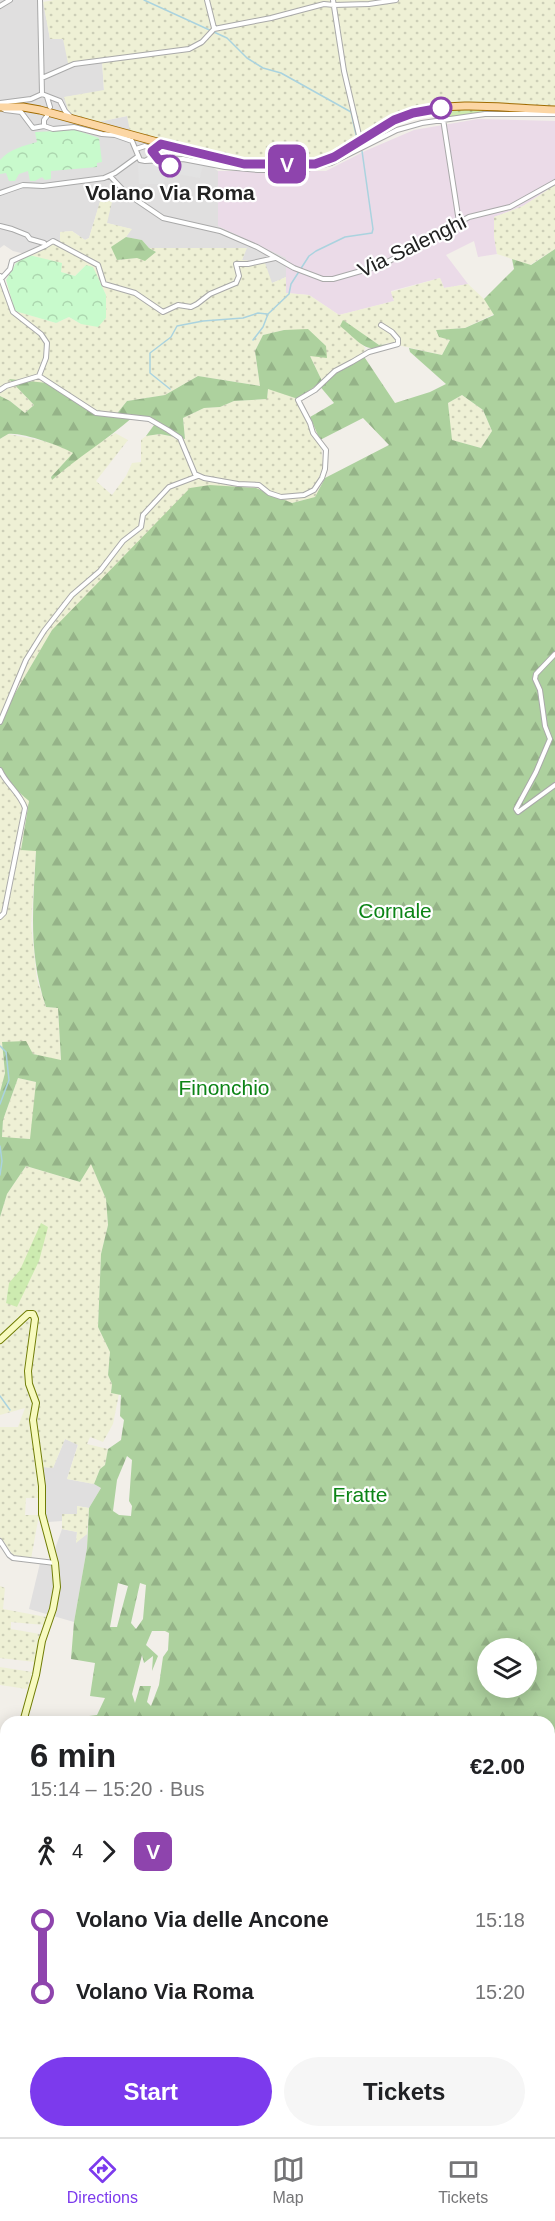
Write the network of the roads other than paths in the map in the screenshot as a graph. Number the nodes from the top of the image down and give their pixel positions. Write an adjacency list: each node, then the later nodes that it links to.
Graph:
1 (10, 0): 6 (street)
2 (40, 0): 8 (street)
3 (207, 0): 7 (street)
4 (396, 0): 5 (street)
5 (333, 2): 7 (street); 19 (street)
6 (0, 6)
7 (214, 29): 8 (street)
8 (42, 78): 9 (street)
9 (45, 95): 10 (street); 11 (street); 14 (street)
10 (0, 106): 14 (main road); 17 (street)
11 (50, 107)
12 (555, 112): 15 (street); 20 (main road)
13 (47, 116): 17 (street)
14 (73, 119): 16 (main road)
15 (443, 119): 24 (street); 29 (street)
16 (82, 122): 18 (street); 20 (main road)
17 (44, 126): 18 (street)
18 (115, 135): 21 (street)
19 (359, 135)
20 (161, 144): 22 (street)
21 (136, 149): 22 (street); 23 (street)
22 (152, 152): 24 (street); 25 (street)
23 (137, 157): 25 (street); 26 (street)
24 (159, 160): 25 (street)
25 (145, 161)
26 (110, 176): 28 (street); 32 (street)
27 (555, 182): 29 (street, Via Salenghi)
28 (0, 194)
29 (459, 222): 32 (street, Via Salenghi)
30 (0, 226): 31 (street)
31 (45, 246): 32 (street); 33 (street)
32 (276, 258)
33 (0, 278): 35 (street)
34 (381, 325): 37 (street)
35 (39, 376): 36 (street); 37 (street)
36 (0, 390)
37 (199, 476): 39 (street)
38 (555, 654): 41 (street)
39 (0, 722)
40 (0, 770): 42 (street)
41 (555, 784)
42 (0, 917)
43 (0, 1340): 45 (street)
44 (0, 1541): 45 (street)
45 (56, 1561): 46 (street)
46 (25, 1716)

